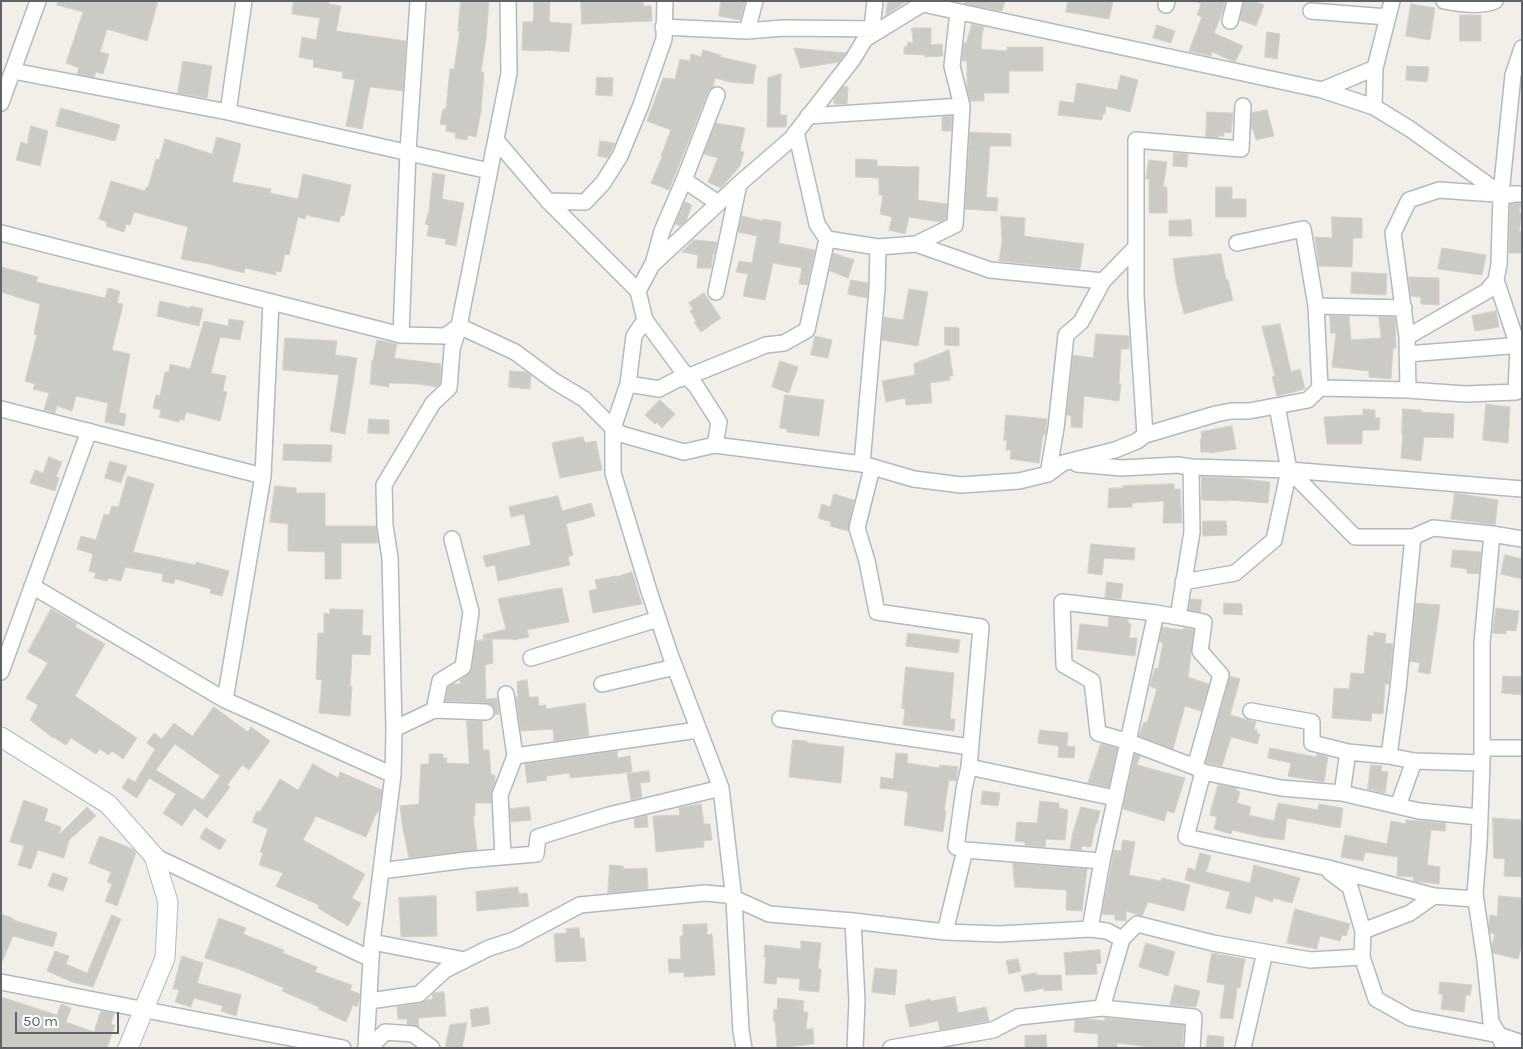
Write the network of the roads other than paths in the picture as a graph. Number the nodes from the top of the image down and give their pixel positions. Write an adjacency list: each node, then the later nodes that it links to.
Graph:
1 (38, 1): 22 (street)
2 (244, 1): 29 (street)
3 (418, 1): 33 (street)
4 (508, 1): 32 (street)
5 (665, 1): 17 (street)
6 (755, 1): 19 (street)
7 (875, 1): 18 (street)
8 (1235, 1): 16 (street)
9 (1392, 1): 15 (street)
10 (1444, 1): 11 (street)
11 (1495, 1)
12 (925, 3): 13 (street); 18 (street)
13 (958, 12): 23 (street); 26 (street)
14 (1311, 12): 15 (street)
15 (1388, 17): 21 (street)
16 (1230, 22)
17 (663, 27): 19 (street); 39 (street)
18 (877, 29): 19 (street); 30 (street)
19 (747, 31)
20 (1522, 48): 37 (street)
21 (1375, 68): 23 (street); 28 (street)
22 (13, 71): 25 (street); 29 (street)
23 (1322, 90): 28 (street)
24 (717, 95): 35 (street)
25 (1, 102)
26 (962, 106): 30 (street); 44 (street)
27 (1243, 106): 46 (street)
28 (1374, 107): 37 (street)
29 (228, 112): 33 (street)
30 (808, 116): 31 (street)
31 (796, 132): 36 (street); 42 (street)
32 (496, 140): 34 (street); 39 (street)
33 (408, 151): 34 (street); 57 (street)
34 (489, 171): 56 (street)
35 (684, 180): 40 (street); 47 (street)
36 (739, 184): 40 (street); 51 (street)
37 (1501, 194): 38 (street); 48 (street); 54 (street)
38 (1522, 195)
39 (548, 201): 50 (street)
40 (718, 203): 47 (street)
41 (1, 233): 52 (street)
42 (827, 239): 45 (street); 61 (street)
43 (1236, 243): 53 (street)
44 (916, 244): 45 (street); 49 (street)
45 (878, 246): 72 (street)
46 (1135, 248): 49 (street); 69 (street)
47 (652, 265): 50 (street)
48 (1496, 280): 58 (street); 59 (street)
49 (1103, 281): 75 (street)
50 (638, 291): 55 (street)
51 (716, 292)
52 (271, 302): 57 (street); 76 (street)
53 (1316, 306): 54 (street); 63 (street)
54 (1404, 308): 58 (street)
55 (645, 320): 61 (street); 62 (street)
56 (459, 326): 57 (street); 67 (street); 97 (street)
57 (400, 335)
58 (1407, 337): 60 (street)
59 (1520, 346): 60 (street); 64 (street)
60 (1407, 354): 64 (street)
61 (687, 377): 62 (street); 70 (street)
62 (628, 384): 67 (street)
63 (1320, 388): 64 (street); 65 (street)
64 (1408, 390)
65 (1277, 406): 69 (street); 74 (street)
66 (1, 409): 68 (street)
67 (613, 428): 70 (street); 86 (street)
68 (89, 432): 76 (street); 83 (street)
69 (1145, 435): 71 (street)
70 (715, 445): 72 (street)
71 (1063, 463): 73 (street); 75 (street)
72 (867, 466): 75 (street); 101 (street)
73 (1191, 467): 74 (street); 82 (street)
74 (1289, 470): 77 (street); 79 (street); 82 (street)
75 (1048, 474)
76 (263, 476): 92 (street)
77 (1522, 489)
78 (1492, 534): 79 (street); 81 (street); 106 (street)
79 (1413, 537): 105 (street)
80 (452, 539): 93 (street)
81 (1522, 539)
82 (1183, 582): 85 (street)
83 (32, 586): 89 (street); 92 (street)
84 (1156, 612): 85 (street); 100 (street); 100 (street)
85 (1178, 617): 109 (street)
86 (658, 619): 87 (street); 88 (street)
87 (531, 658)
88 (675, 667): 90 (street); 98 (street)
89 (1, 672)
90 (602, 684)
91 (506, 694): 104 (street)
92 (226, 700): 110 (street)
93 (434, 710): 95 (street); 97 (street)
94 (1251, 711): 103 (street)
95 (486, 712)
96 (780, 719): 101 (street)
97 (394, 730): 110 (street)
98 (698, 730): 104 (street); 111 (street)
99 (1, 738): 117 (street)
100 (1128, 742): 109 (street); 113 (street)
101 (970, 747): 108 (street)
102 (1522, 748): 106 (street)
103 (1348, 752): 105 (street); 112 (street)
104 (515, 756): 118 (street)
105 (1389, 756): 107 (street)
106 (1482, 756): 107 (street); 115 (street)
107 (1414, 761): 114 (street)
108 (969, 767): 113 (street); 116 (street)
109 (1199, 769): 112 (street); 120 (street)
110 (393, 775): 121 (street)
111 (721, 788): 118 (street); 124 (street)
112 (1342, 794): 114 (street)
113 (1115, 798): 119 (street)
114 (1398, 806): 115 (street)
115 (1479, 817): 123 (street)
116 (966, 850): 119 (street); 128 (street)
117 (154, 856): 133 (street); 138 (street)
118 (503, 857): 121 (street)
119 (1102, 861): 126 (street)
120 (1324, 867): 122 (street); 127 (street)
121 (381, 871): 130 (street)
122 (1434, 896): 123 (street); 127 (street)
123 (1475, 899): 139 (street)
124 (734, 900): 125 (street); 134 (street); 146 (street)
125 (854, 921): 128 (street); 147 (street)
126 (1090, 929): 128 (street); 129 (street)
127 (1363, 931): 132 (street)
128 (945, 932)
129 (1122, 939): 131 (street); 137 (street)
130 (372, 942): 133 (street); 134 (street)
131 (1265, 952): 132 (street); 150 (street)
132 (1362, 957): 139 (street)
133 (371, 959): 136 (street)
134 (465, 960): 136 (street)
135 (1, 982): 138 (street)
136 (369, 1001): 143 (street)
137 (1102, 1008): 148 (street); 149 (street)
138 (144, 1009): 141 (street); 142 (street)
139 (1501, 1041): 140 (street)
140 (1522, 1043)
141 (128, 1048)
142 (343, 1048)
143 (366, 1048)
144 (370, 1048): 145 (street)
145 (432, 1048)
146 (744, 1048)
147 (855, 1048)
148 (891, 1048)
149 (1192, 1048)
150 (1243, 1048)

